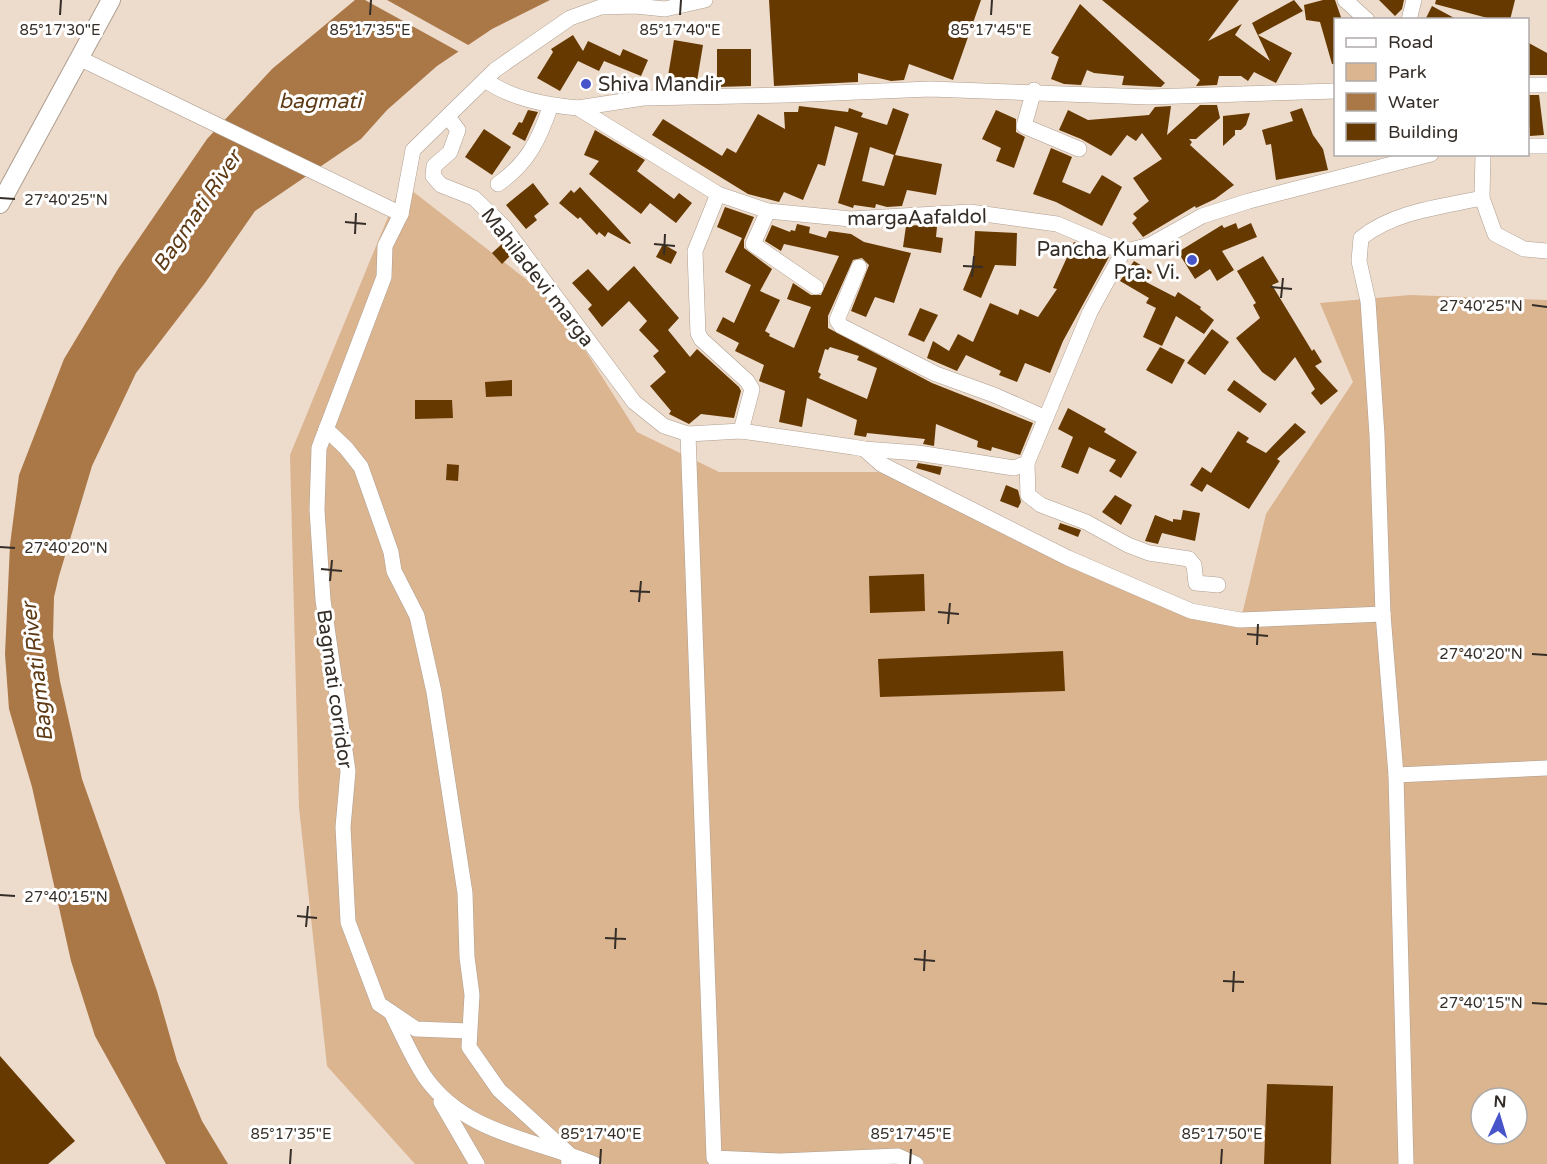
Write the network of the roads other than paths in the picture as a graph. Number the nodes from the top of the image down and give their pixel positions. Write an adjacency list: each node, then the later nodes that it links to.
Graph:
1 (111, 0): 7 (main road)
2 (705, 0): 8 (street, Bagmati corridor)
3 (1345, 0): 5 (street)
4 (1414, 0): 6 (street)
5 (1366, 18)
6 (1410, 18)
7 (79, 58): 24 (main road); 26 (street)
8 (490, 75): 13 (street, margaAafaldol); 15 (street, Bagmati corridor)
9 (1529, 85): 10 (street)
10 (1547, 85)
11 (1034, 90): 12 (street); 14 (street); 18 (street)
12 (1334, 91)
13 (551, 105): 14 (street, margaAafaldol); 21 (street)
14 (578, 108): 22 (street, margaAafaldol)
15 (448, 117): 26 (street, Bagmati corridor); 34 (street, Mahiladevi marga)
16 (1529, 146): 17 (street)
17 (1547, 146)
18 (1078, 149)
19 (1423, 156): 28 (street)
20 (1483, 156): 23 (street)
21 (498, 184)
22 (718, 194): 25 (street, margaAafaldol); 33 (street)
23 (1482, 198): 27 (street); 38 (street)
24 (0, 204)
25 (768, 211): 28 (street, margaAafaldol); 30 (street)
26 (401, 214): 32 (street, Bagmati corridor)
27 (1547, 251)
28 (1123, 252): 31 (street)
29 (859, 267): 31 (street)
30 (816, 287)
31 (1046, 418): 36 (street)
32 (326, 429): 41 (street, Bagmati corridor); 42 (street)
33 (741, 431): 34 (street); 35 (street)
34 (688, 434): 47 (street)
35 (864, 449): 36 (street); 38 (street)
36 (1027, 463): 37 (street)
37 (1218, 585)
38 (1383, 614): 40 (street)
39 (1547, 768): 40 (street)
40 (1396, 775): 48 (street)
41 (389, 1009): 42 (street, Bagmati corridor); 43 (street)
42 (469, 1031): 44 (street)
43 (425, 1077): 44 (street); 45 (street)
44 (569, 1159): 46 (street)
45 (477, 1164)
46 (594, 1164)
47 (916, 1164)
48 (1406, 1164)

